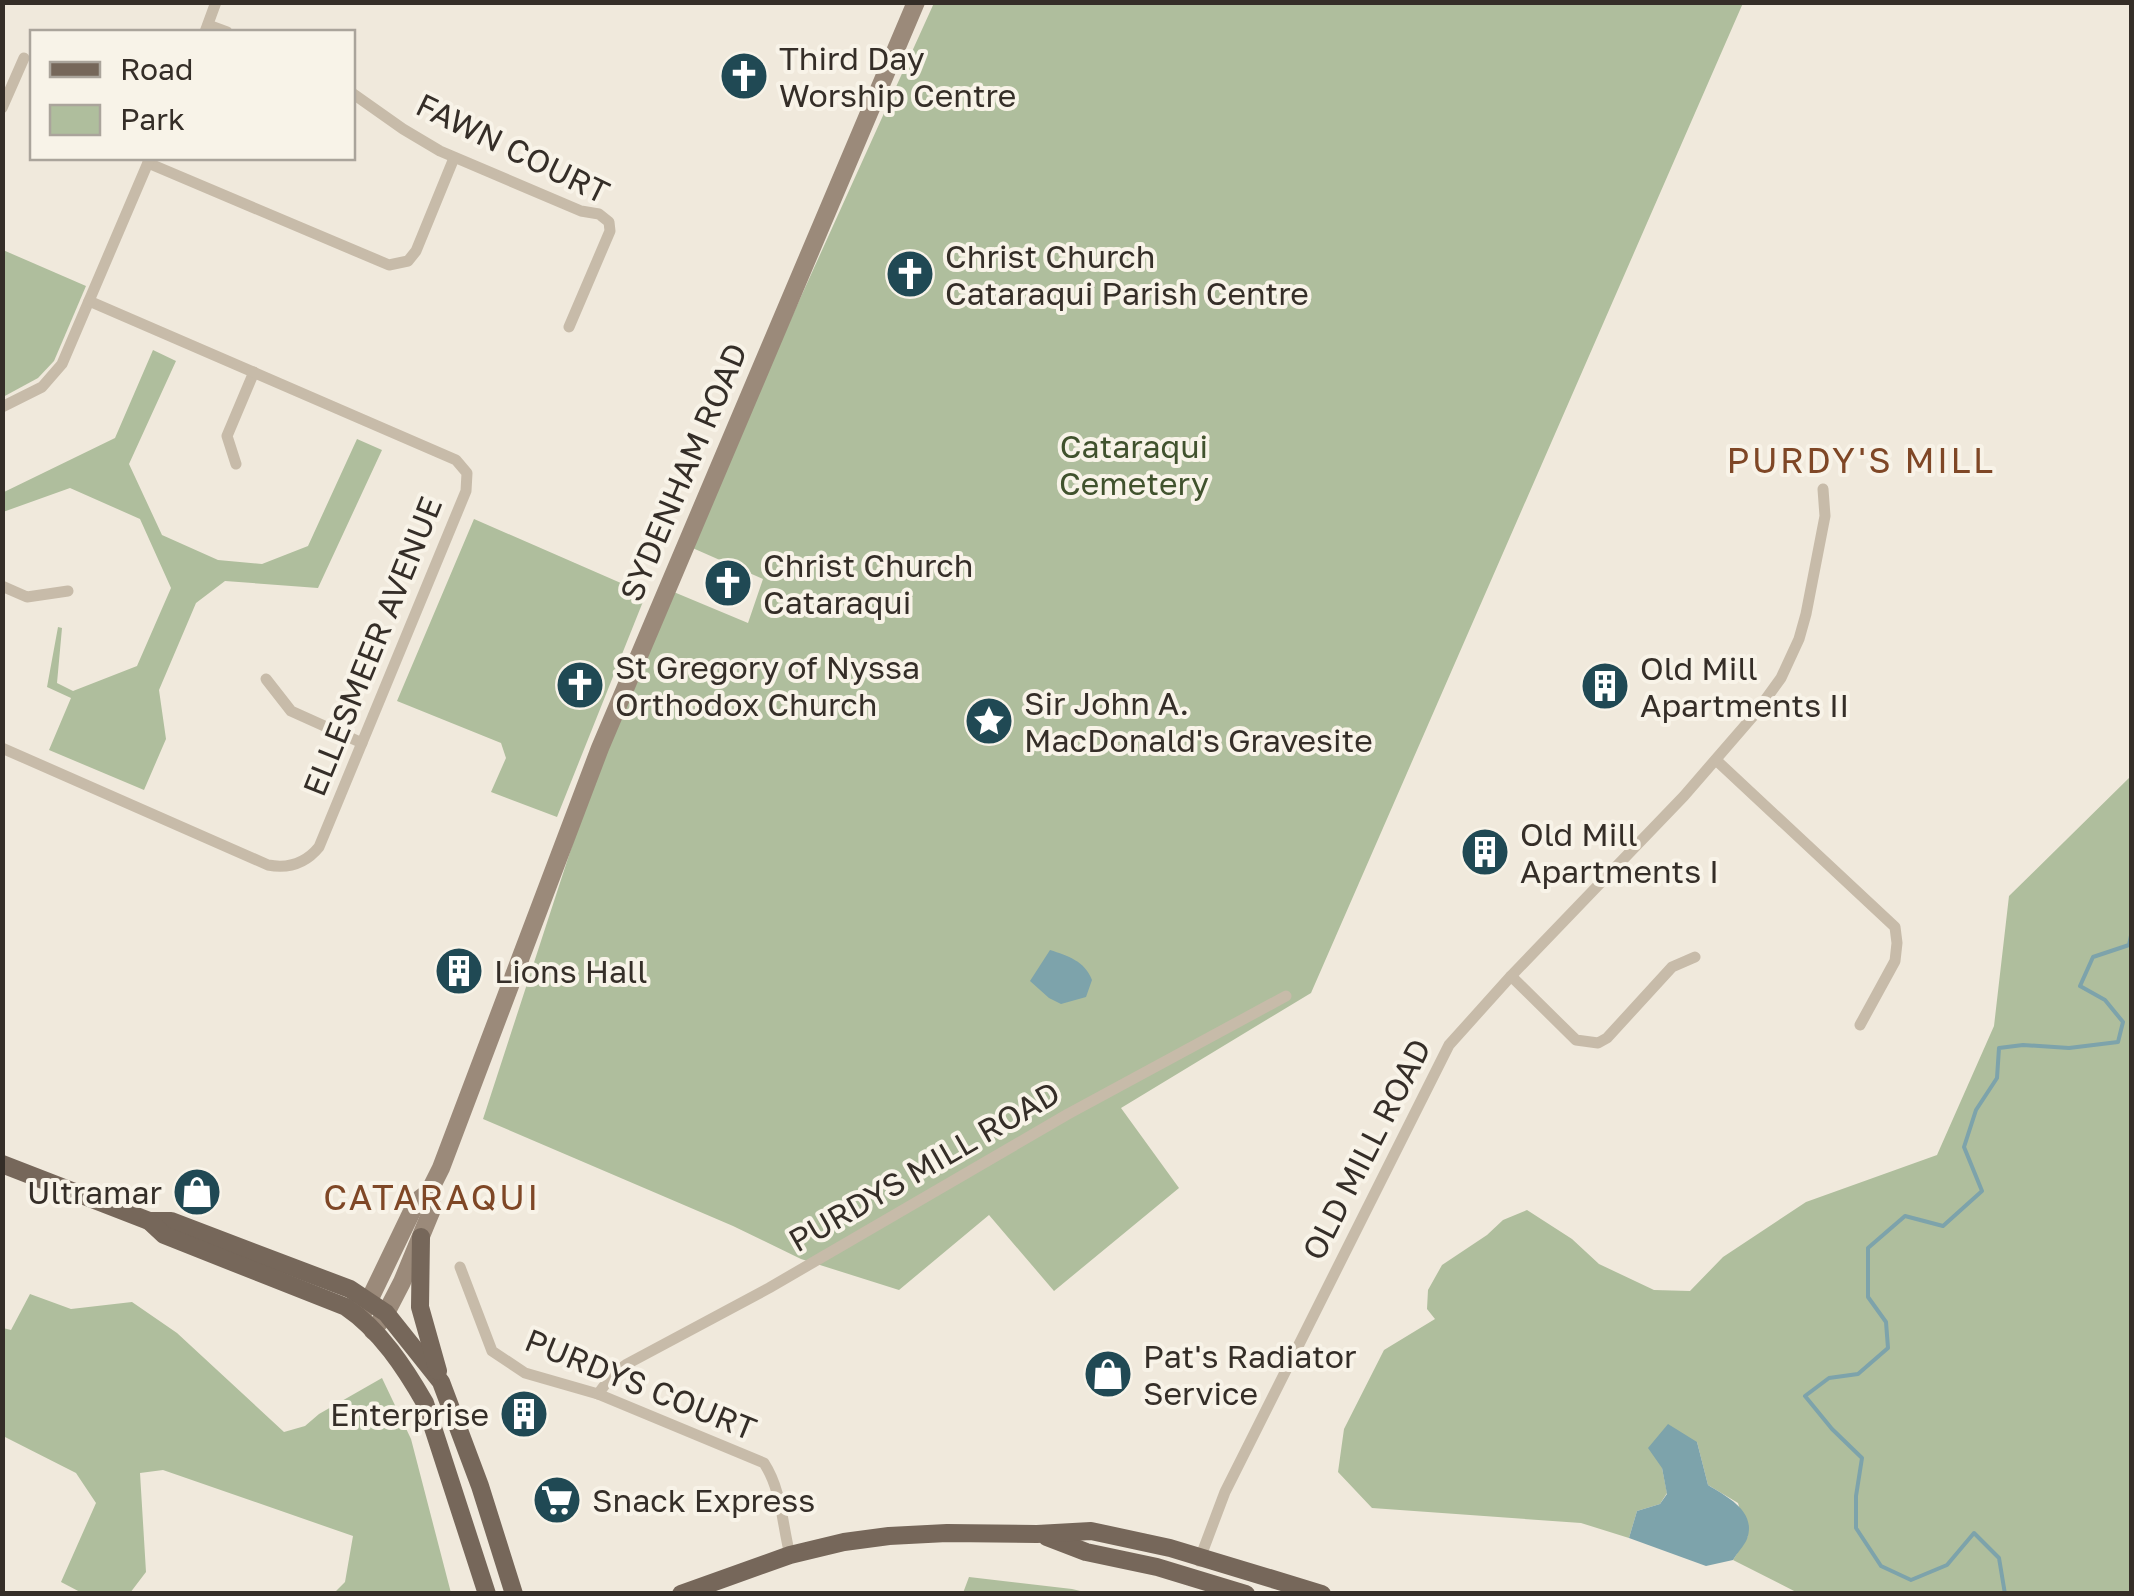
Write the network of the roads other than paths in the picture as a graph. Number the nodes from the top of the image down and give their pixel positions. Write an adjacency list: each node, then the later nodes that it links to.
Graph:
1 (216, 2): 3 (street)
2 (916, 2): 26 (main road, SYDENHAM ROAD)
3 (206, 29)
4 (24, 58): 6 (street)
5 (355, 95): 7 (street, FAWN COURT)
6 (2, 108)
7 (454, 158): 8 (street); 10 (street, FAWN COURT)
8 (149, 160): 9 (street)
9 (88, 301): 11 (street, ELLESMEER AVENUE); 12 (street)
10 (568, 326)
11 (254, 372): 13 (street); 18 (street, ELLESMEER AVENUE)
12 (2, 407)
13 (236, 464)
14 (1822, 488): 20 (street, OLD MILL ROAD)
15 (2, 586): 16 (street)
16 (68, 590)
17 (266, 679): 18 (street)
18 (362, 743): 19 (street, ELLESMEER AVENUE)
19 (2, 748)
20 (1716, 760): 22 (street, OLD MILL ROAD); 24 (street)
21 (1695, 956): 22 (street)
22 (1511, 976): 35 (street, OLD MILL ROAD)
23 (1286, 996): 32 (street, PURDYS MILL ROAD)
24 (1860, 1025)
25 (2, 1164): 30 (main road)
26 (429, 1192): 27 (main road, SYDENHAM ROAD); 30 (main road, SYDENHAM ROAD)
27 (421, 1236): 29 (main road, SYDENHAM ROAD); 31 (main road)
28 (460, 1267): 32 (street, PURDYS COURT)
29 (386, 1313): 30 (main road); 31 (main road)
30 (368, 1316): 37 (main road)
31 (441, 1382): 38 (main road)
32 (598, 1394): 34 (street, PURDYS COURT)
33 (1037, 1534): 34 (main road); 35 (main road); 36 (main road)
34 (790, 1555): 39 (main road)
35 (1200, 1557): 36 (street, OLD MILL ROAD); 41 (main road)
36 (1194, 1578): 40 (main road)
37 (487, 1594)
38 (514, 1594)
39 (681, 1594)
40 (1246, 1594)
41 (1322, 1594)

